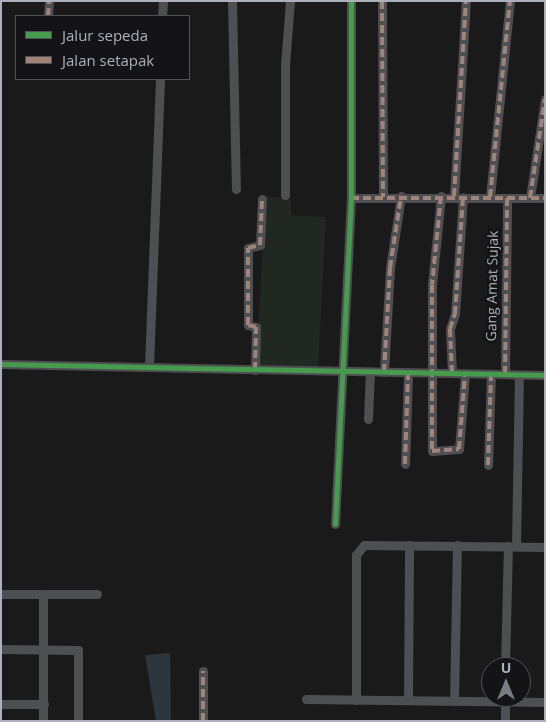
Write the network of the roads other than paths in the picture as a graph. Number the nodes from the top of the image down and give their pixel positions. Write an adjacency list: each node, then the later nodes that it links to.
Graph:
1 (49, 1): 9 (street)
2 (163, 1): 10 (street)
3 (232, 1): 14 (street)
4 (290, 1): 15 (street)
5 (351, 1): 21 (street)
6 (382, 1): 19 (street)
7 (466, 1): 18 (street)
8 (510, 1): 20 (street)
9 (48, 15)
10 (162, 15)
11 (160, 80): 27 (street)
12 (545, 99): 13 (street)
13 (543, 135): 23 (street)
14 (236, 190)
15 (286, 195)
16 (401, 196): 17 (street); 19 (street); 31 (street)
17 (441, 196): 18 (street); 33 (street)
18 (458, 196): 20 (street); 34 (street)
19 (382, 197): 21 (street)
20 (490, 197): 22 (street)
21 (350, 198): 29 (street)
22 (507, 198): 23 (street); 37 (street, Gang Amat Sujak)
23 (530, 198): 24 (street)
24 (545, 198)
25 (262, 199): 28 (street)
26 (1, 364): 27 (street)
27 (149, 366): 28 (street)
28 (255, 370): 29 (street)
29 (342, 372): 30 (street); 43 (street)
30 (370, 372): 31 (street); 40 (street)
31 (384, 372): 32 (street)
32 (408, 373): 33 (street); 41 (street)
33 (434, 373): 34 (street); 35 (street)
34 (452, 373): 35 (street)
35 (465, 374): 36 (street)
36 (490, 374): 37 (street); 42 (street)
37 (505, 374): 38 (street)
38 (519, 375): 39 (street); 46 (street)
39 (545, 375)
40 (368, 419)
41 (405, 464)
42 (488, 465)
43 (335, 524)
44 (409, 545): 45 (street); 56 (street); 57 (street)
45 (457, 545): 46 (street); 59 (street)
46 (512, 546): 47 (street); 53 (street)
47 (545, 547)
48 (1, 594): 49 (street)
49 (43, 594): 50 (street); 51 (street)
50 (97, 594)
51 (43, 648): 52 (street); 63 (street); 66 (street)
52 (1, 650)
53 (506, 657)
54 (204, 671): 67 (street)
55 (306, 699): 56 (street)
56 (356, 700): 57 (street)
57 (408, 700): 59 (street)
58 (481, 700): 59 (street)
59 (454, 701)
60 (531, 701): 61 (street)
61 (545, 702)
62 (1, 704): 63 (street)
63 (44, 704): 65 (street)
64 (505, 707): 68 (street)
65 (43, 721)
66 (78, 721)
67 (203, 721)
68 (505, 721)

